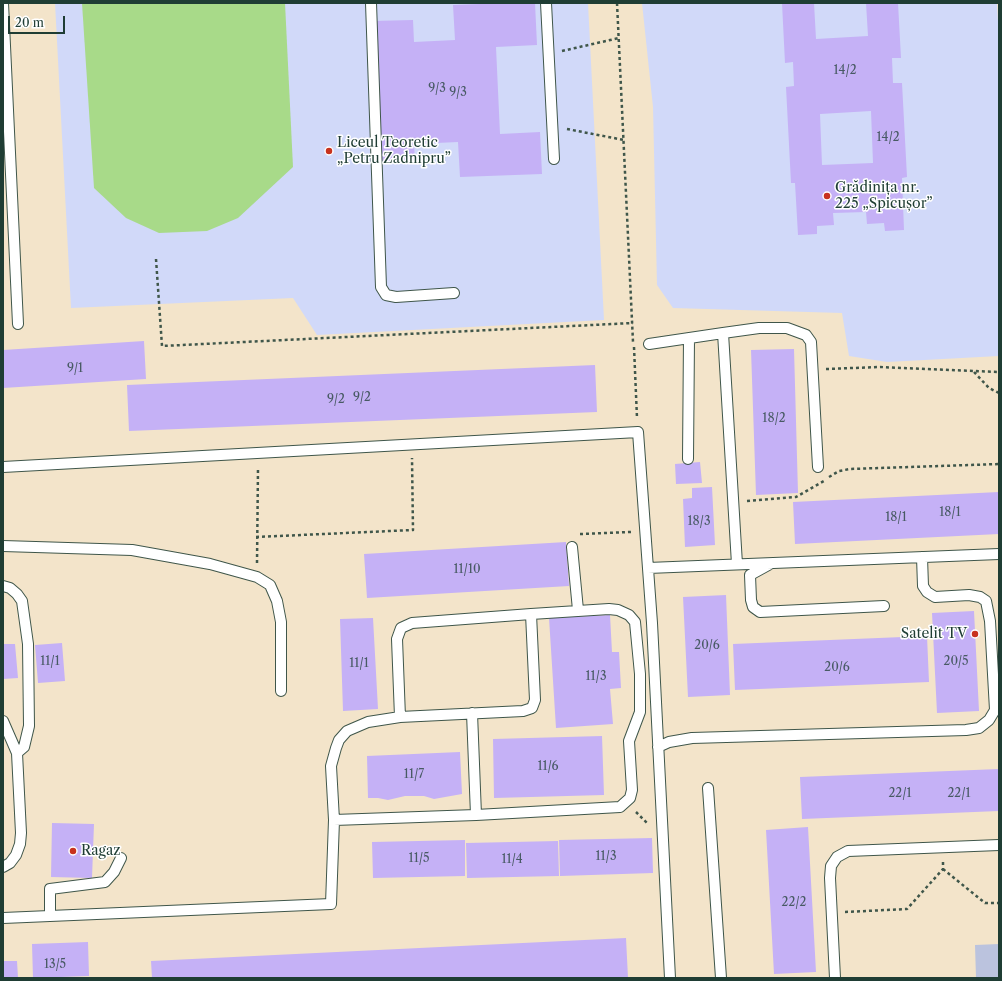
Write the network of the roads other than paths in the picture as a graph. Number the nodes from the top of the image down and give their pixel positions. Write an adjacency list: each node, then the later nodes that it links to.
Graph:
1 (3, 3): 6 (lane)
2 (372, 3): 5 (lane)
3 (546, 3): 4 (lane)
4 (554, 160)
5 (454, 293)
6 (18, 324)
7 (723, 333): 8 (lane); 12 (lane); 18 (lane)
8 (689, 338): 9 (lane); 10 (lane)
9 (649, 344)
10 (688, 459)
11 (3, 467): 19 (lane)
12 (818, 467)
13 (3, 546): 24 (lane)
14 (572, 547): 22 (lane)
15 (999, 554): 16 (lane)
16 (922, 557): 17 (lane); 25 (lane)
17 (774, 562): 18 (lane); 21 (lane)
18 (737, 564): 19 (lane)
19 (648, 568): 29 (lane)
20 (3, 586): 30 (lane)
21 (884, 606)
22 (578, 610): 23 (lane); 32 (lane)
23 (532, 614): 26 (lane); 27 (lane)
24 (281, 691)
25 (997, 710): 29 (lane)
26 (472, 713): 27 (lane); 32 (lane)
27 (400, 717): 33 (lane)
28 (3, 721): 30 (lane)
29 (658, 747): 39 (lane)
30 (17, 753): 36 (lane)
31 (708, 788): 40 (lane)
32 (476, 815): 33 (lane)
33 (334, 820): 37 (lane)
34 (999, 845): 41 (lane)
35 (121, 858): 37 (lane)
36 (3, 867)
37 (50, 916): 38 (lane)
38 (3, 918)
39 (670, 978)
40 (721, 978)
41 (835, 978)

